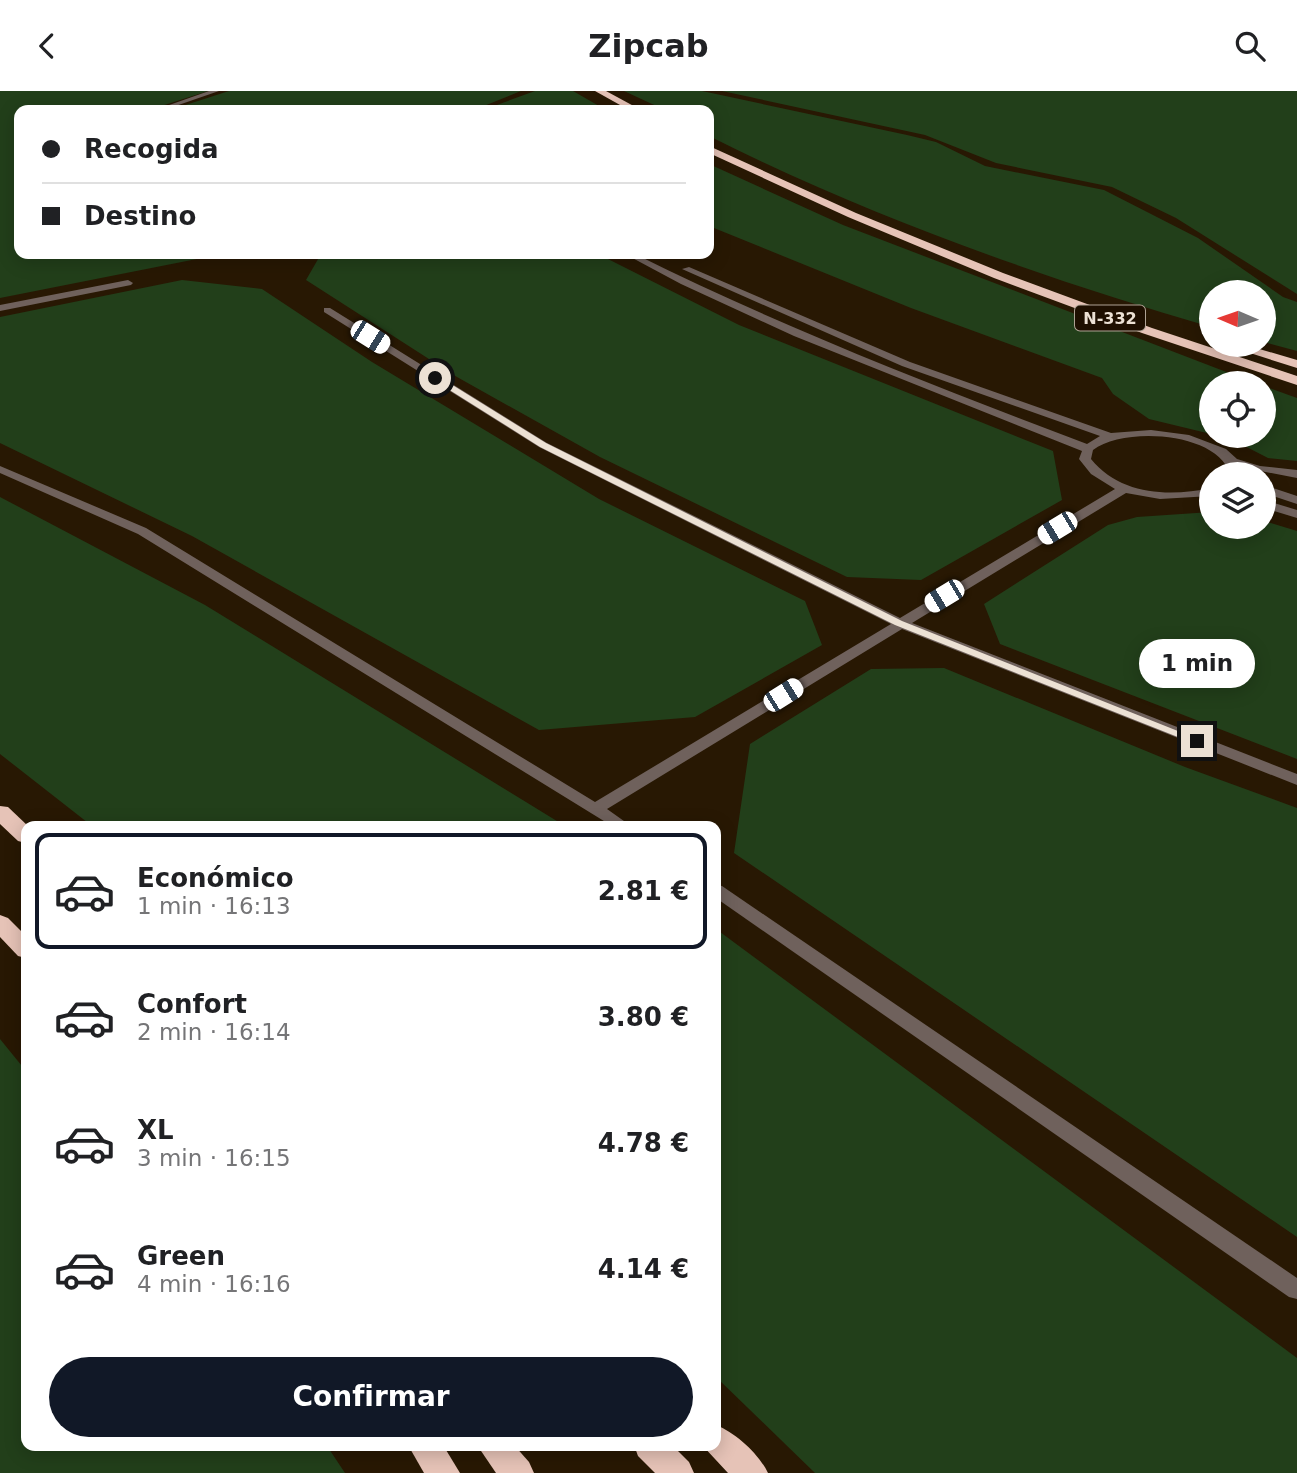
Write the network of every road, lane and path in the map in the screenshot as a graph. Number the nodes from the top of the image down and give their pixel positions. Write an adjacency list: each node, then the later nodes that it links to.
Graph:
1 (216, 91): 3 (lane)
2 (599, 91): 4 (highway)
3 (173, 105)
4 (626, 105)
5 (714, 151): 6 (highway, N-332)
6 (926, 245): 12 (highway, N-332); 15 (highway, N-332)
7 (639, 259): 17 (lane)
8 (686, 269): 16 (lane)
9 (128, 283): 10 (lane)
10 (0, 308)
11 (327, 310): 28 (lane)
12 (1199, 335)
13 (1273, 357): 14 (highway)
14 (1297, 364)
15 (1297, 381)
16 (1110, 436): 17 (lane); 18 (lane)
17 (1088, 449): 22 (lane)
18 (1229, 462)
19 (0, 468): 30 (lane)
20 (1276, 471): 21 (lane)
21 (1297, 474)
22 (1125, 488): 24 (lane); 28 (lane)
23 (1276, 493): 25 (lane)
24 (1199, 494)
25 (1297, 500)
26 (1276, 508): 27 (lane)
27 (1297, 514)
28 (899, 623): 29 (lane); 30 (lane)
29 (1297, 780)
30 (597, 808): 32 (lane)
31 (0, 813): 33 (highway)
32 (616, 821)
33 (21, 832)
34 (721, 893): 37 (lane)
35 (0, 923): 36 (highway)
36 (21, 945)
37 (1297, 1290)
38 (721, 1445): 45 (highway)
39 (428, 1451): 42 (highway)
40 (498, 1451): 43 (highway)
41 (656, 1451): 44 (highway)
42 (443, 1473)
43 (517, 1473)
44 (677, 1473)
45 (751, 1473)

